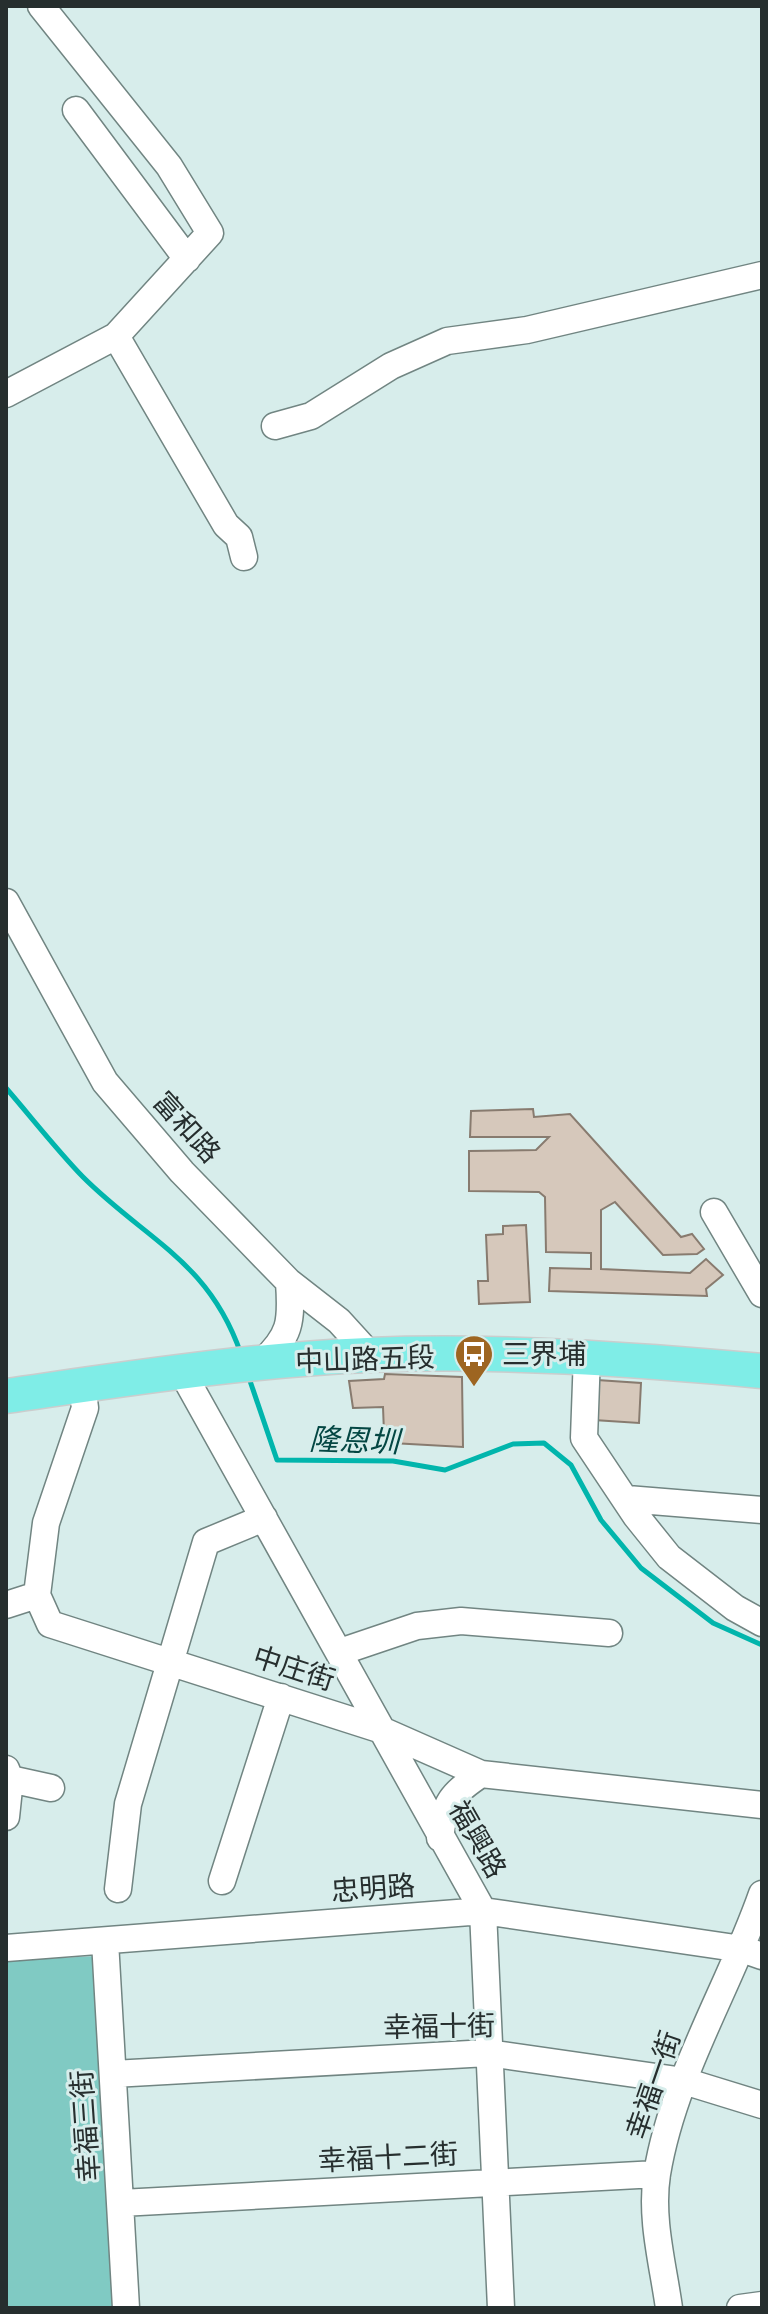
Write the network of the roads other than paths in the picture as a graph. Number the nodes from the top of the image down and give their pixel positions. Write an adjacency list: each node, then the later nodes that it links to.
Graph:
1 (41, 6): 3 (street)
2 (76, 110): 3 (street)
3 (187, 259): 5 (street)
4 (762, 275): 7 (street)
5 (116, 336): 6 (street); 8 (street)
6 (6, 394)
7 (275, 426)
8 (244, 557)
9 (6, 902): 11 (street, 富和路)
10 (714, 1212): 12 (street)
11 (289, 1282): 13 (street, 富和路); 15 (street)
12 (762, 1294)
13 (370, 1355): 14 (main road, 中山路五段); 15 (main road, 中山路五段)
14 (587, 1355): 16 (main road, 中山路五段); 20 (street)
15 (258, 1364): 17 (main road, 中山路五段)
16 (762, 1371)
17 (182, 1372): 18 (main road); 22 (street, 福興路)
18 (82, 1385): 19 (main road); 23 (street)
19 (6, 1396)
20 (627, 1499): 21 (street); 25 (street)
21 (762, 1510)
22 (264, 1518): 27 (street, 福興路); 28 (street)
23 (37, 1595): 24 (street); 28 (street, 中庄街)
24 (6, 1605)
25 (762, 1623)
26 (609, 1633): 27 (street)
27 (340, 1652): 30 (street, 福興路)
28 (168, 1660): 29 (street, 中庄街); 38 (street)
29 (281, 1697): 30 (street, 中庄街); 37 (street)
30 (379, 1729): 32 (street, 中庄街); 36 (street, 福興路)
31 (8, 1774): 33 (street); 35 (street)
32 (481, 1774): 34 (street, 中庄街); 36 (street)
33 (51, 1788)
34 (762, 1805)
35 (6, 1817)
36 (440, 1838): 40 (street, 福興路)
37 (222, 1881)
38 (118, 1889)
39 (762, 1894): 43 (street, 幸福一街)
40 (483, 1911): 41 (street, 忠明路); 43 (street, 忠明路); 44 (street, 福興路)
41 (105, 1941): 42 (street, 忠明路); 45 (street, 幸福三街)
42 (6, 1948)
43 (752, 1953): 46 (street, 幸福一街)
44 (488, 2053): 45 (street, 幸福十街); 46 (street, 幸福十街); 49 (street, 福興路)
45 (113, 2074): 50 (street, 幸福三街)
46 (684, 2081): 47 (street, 幸福十街); 48 (street, 幸福一街)
47 (762, 2105)
48 (657, 2174): 49 (street, 幸福十二街); 54 (street, 幸福一街)
49 (494, 2184): 50 (street, 幸福十二街); 53 (street, 福興路)
50 (121, 2203): 52 (street, 幸福三街)
51 (762, 2305): 55 (street)
52 (126, 2308)
53 (501, 2308)
54 (669, 2308)
55 (740, 2308)

